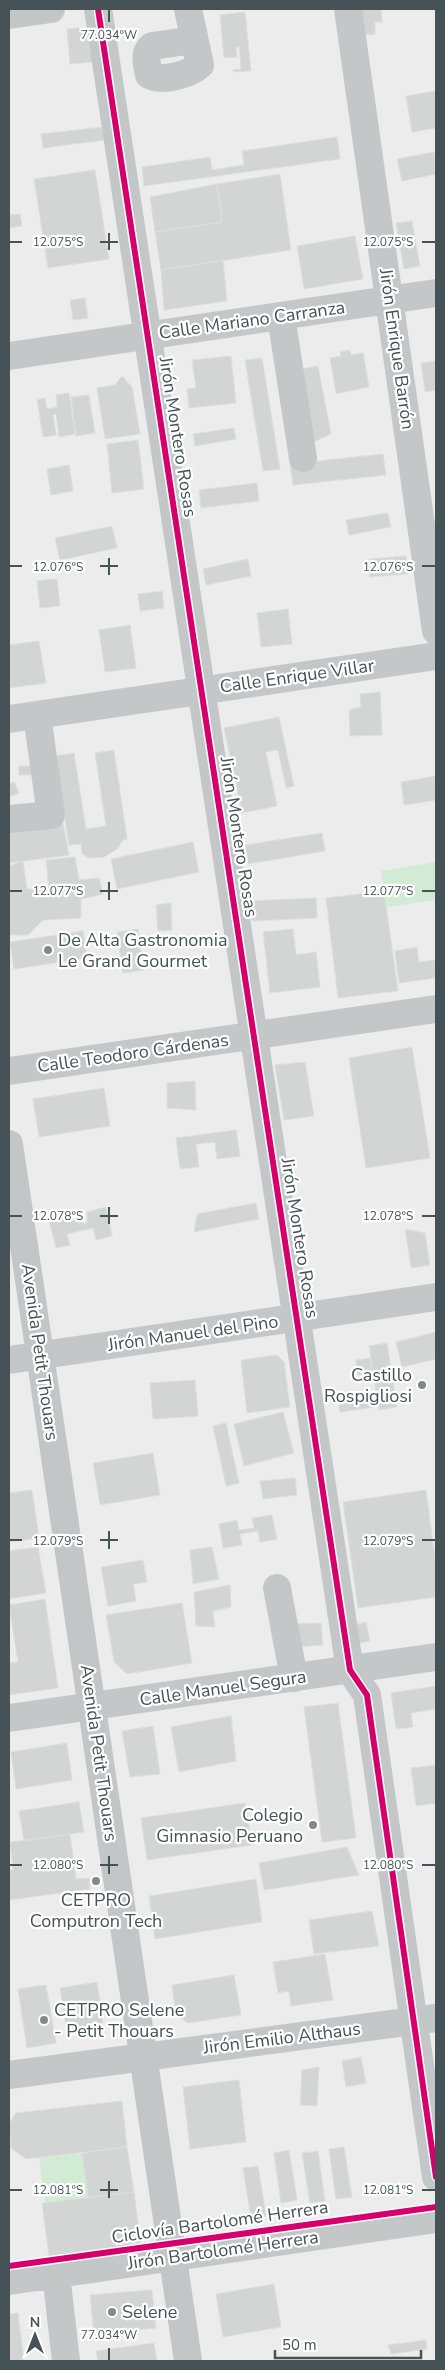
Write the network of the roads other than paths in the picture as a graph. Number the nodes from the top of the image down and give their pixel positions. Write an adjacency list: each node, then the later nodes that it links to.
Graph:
1 (51, 9): 5 (main road)
2 (98, 9): 10 (street, Jirón Montero Rosas)
3 (188, 9): 6 (street)
4 (348, 9): 8 (street, Jirón Enrique Barrón)
5 (9, 15)
6 (194, 40)
7 (436, 293): 8 (street, Calle Mariano Carranza)
8 (391, 300): 9 (street, Calle Mariano Carranza); 13 (street, Jirón Enrique Barrón)
9 (281, 316): 10 (street, Calle Mariano Carranza); 12 (street)
10 (148, 336): 11 (street, Calle Mariano Carranza); 15 (street, Jirón Montero Rosas)
11 (9, 356)
12 (303, 458)
13 (436, 631)
14 (436, 656): 15 (street, Calle Enrique Villar)
15 (202, 690): 16 (street, Calle Enrique Villar); 20 (street, Jirón Montero Rosas)
16 (37, 715): 17 (street, Calle Enrique Villar); 18 (street)
17 (9, 719)
18 (9, 819)
19 (436, 1009): 20 (street, Calle Teodoro Cárdenas)
20 (254, 1035): 21 (street, Calle Teodoro Cárdenas); 24 (street, Jirón Montero Rosas)
21 (9, 1070)
22 (9, 1144): 25 (main road, Avenida Petit Thouars)
23 (436, 1297): 24 (street, Jirón Manuel del Pino)
24 (297, 1318): 25 (street, Jirón Manuel del Pino); 29 (street, Jirón Montero Rosas)
25 (40, 1356): 26 (street, Jirón Manuel del Pino); 31 (main road, Avenida Petit Thouars)
26 (9, 1360)
27 (277, 1588): 30 (street)
28 (436, 1656): 29 (street, Calle Manuel Segura)
29 (350, 1670): 30 (street, Calle Manuel Segura); 33 (street)
30 (294, 1678): 31 (street, Calle Manuel Segura)
31 (92, 1706): 32 (street, Calle Manuel Segura); 34 (main road, Avenida Petit Thouars)
32 (9, 1718)
33 (424, 2019): 34 (street, Jirón Emilio Althaus); 36 (street)
34 (143, 2056): 35 (street, Jirón Emilio Althaus); 38 (main road, Avenida Petit Thouars)
35 (9, 2075)
36 (436, 2177)
37 (436, 2219): 38 (street, Jirón Bartolomé Herrera)
38 (173, 2257): 39 (street, Jirón Bartolomé Herrera); 42 (main road, Avenida Petit Thouars)
39 (56, 2274): 40 (street, Jirón Bartolomé Herrera); 41 (street)
40 (9, 2281)
41 (66, 2361)
42 (188, 2361)

